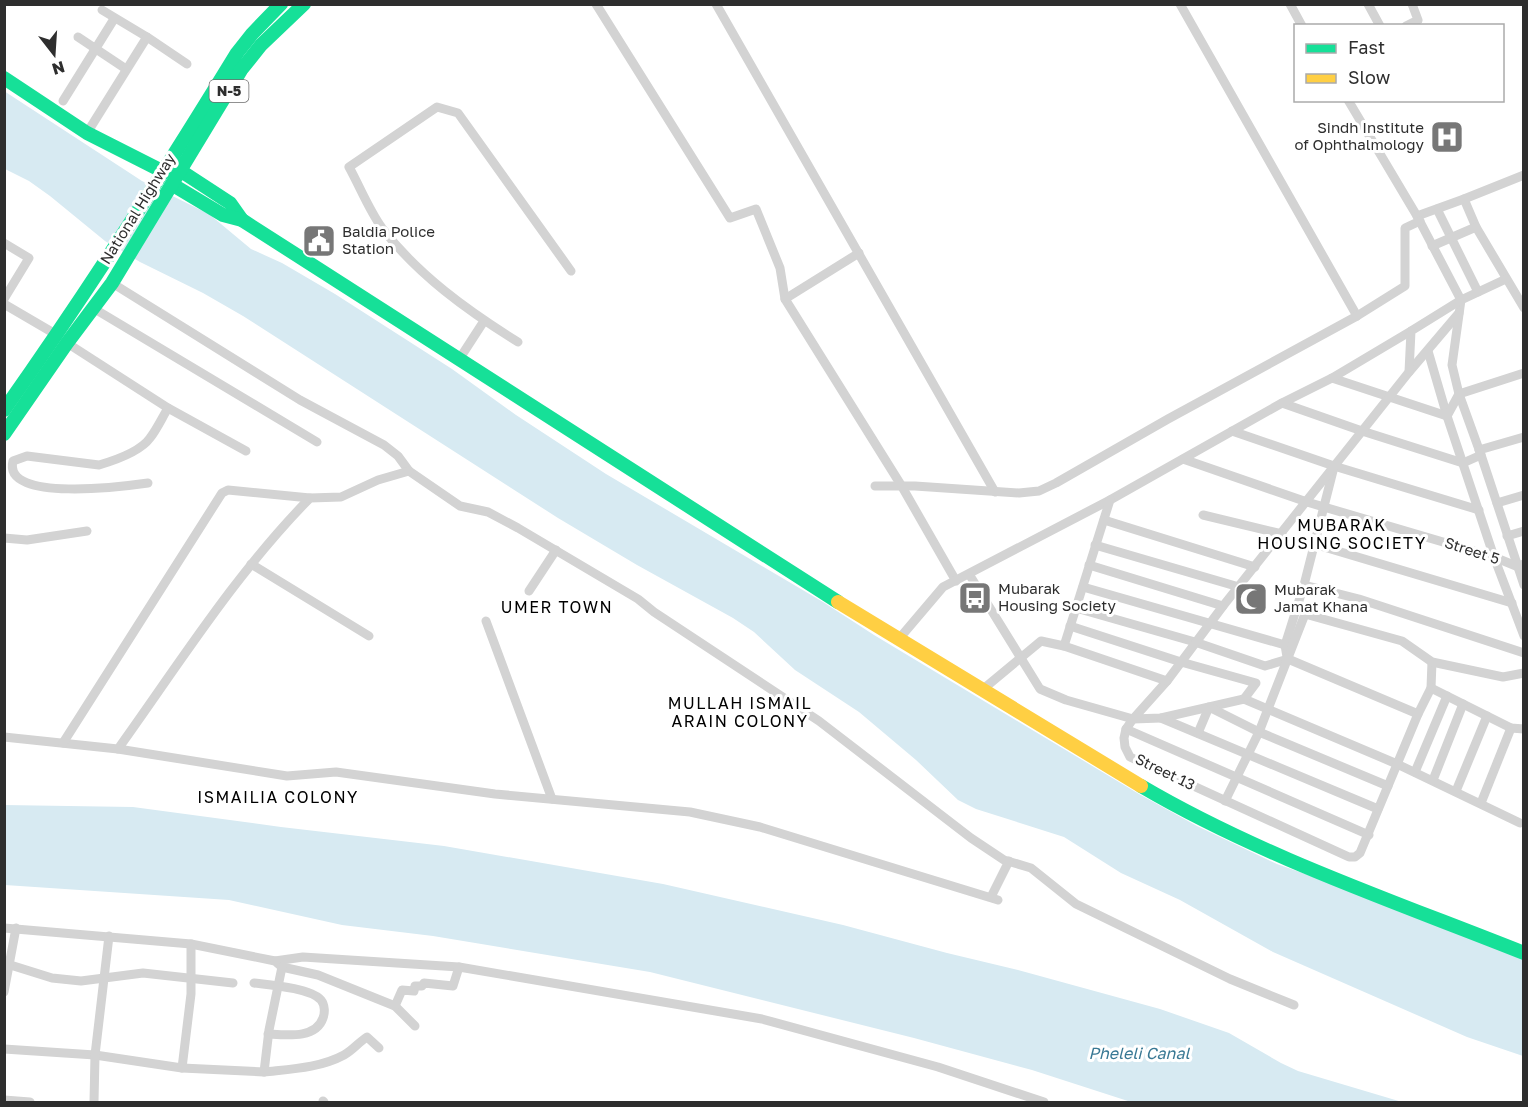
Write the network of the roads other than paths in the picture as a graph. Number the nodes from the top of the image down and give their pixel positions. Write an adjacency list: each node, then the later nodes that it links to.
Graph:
1 (281, 4): 18 (main road, National Highway / N-5)
2 (304, 4): 18 (main road, National Highway / N-5)
3 (596, 4): 42 (street)
4 (716, 4): 36 (street)
5 (1180, 4): 48 (street)
6 (1290, 4): 11 (street)
7 (1368, 4): 12 (street)
8 (1412, 4): 13 (street)
9 (102, 10): 10 (street)
10 (114, 19): 15 (street); 16 (street)
11 (1301, 24)
12 (1379, 24)
13 (1410, 24)
14 (78, 37): 16 (street)
15 (147, 37): 17 (street); 19 (street)
16 (96, 49): 19 (street); 21 (street)
17 (187, 64)
18 (235, 67): 24 (main road, National Highway / N-5); 25 (main road, National Highway / N-5)
19 (126, 69): 23 (street)
20 (4, 78): 23 (main road)
21 (63, 101)
22 (1349, 102): 30 (street)
23 (87, 133): 25 (main road)
24 (181, 171): 27 (main road, National Highway / N-5); 31 (main road)
25 (163, 174): 51 (main road, National Highway / N-5)
26 (1524, 175): 28 (street)
27 (172, 187): 31 (main road); 39 (main road, National Highway / N-5)
28 (1464, 199): 29 (street); 32 (street)
29 (1437, 209): 30 (street); 33 (street)
30 (1418, 219): 35 (street); 48 (street)
31 (242, 220): 54 (main road)
32 (1476, 226): 33 (street); 38 (street)
33 (1451, 238): 35 (street); 40 (street)
34 (4, 243): 41 (street)
35 (1432, 246): 43 (street)
36 (859, 253): 42 (street); 78 (street)
37 (571, 271): 49 (street)
38 (1506, 279): 40 (street); 46 (street)
39 (112, 283): 45 (main road, National Highway / N-5); 74 (street)
40 (1478, 292): 43 (street)
41 (4, 299)
42 (785, 299): 76 (street)
43 (1461, 300): 47 (street); 50 (street)
44 (4, 304): 51 (street)
45 (93, 308): 51 (main road, National Highway / N-5); 68 (street)
46 (1524, 308)
47 (1459, 313): 53 (street); 58 (street)
48 (1357, 316): 78 (street)
49 (484, 321): 52 (street); 54 (street)
50 (1411, 331): 55 (street); 57 (street)
51 (62, 339): 61 (street); 62 (main road, National Highway / N-5); 66 (main road, National Highway / N-5)
52 (518, 342)
53 (1428, 351): 55 (street); 63 (street)
54 (460, 358): 116 (main road)
55 (1409, 372): 59 (street)
56 (1524, 373): 58 (street)
57 (1332, 378): 59 (street); 60 (street)
58 (1459, 394): 63 (street); 70 (street)
59 (1388, 398): 63 (street); 65 (street)
60 (1282, 403): 64 (street); 65 (street)
61 (168, 408): 69 (street); 75 (street)
62 (4, 410)
63 (1447, 416): 72 (street)
64 (1232, 431): 71 (street); 73 (street)
65 (1362, 431): 72 (street); 73 (street)
66 (4, 434)
67 (1524, 437): 70 (street)
68 (317, 442)
69 (246, 451)
70 (1480, 452): 72 (street); 83 (street)
71 (1183, 459): 81 (street); 82 (street, Street 5)
72 (1462, 462): 85 (street)
73 (1334, 466): 82 (street); 84 (street); 85 (street)
74 (408, 471): 80 (street); 95 (street)
75 (148, 483)
76 (901, 485): 77 (street); 78 (street); 102 (street)
77 (875, 486)
78 (995, 492)
79 (1524, 495): 83 (street)
80 (310, 498): 97 (street); 146 (street)
81 (1110, 500): 87 (street); 101 (street)
82 (1307, 502): 84 (street, Street 5); 90 (street)
83 (1497, 503): 91 (street)
84 (1323, 506): 93 (street); 96 (street, Street 5)
85 (1479, 510): 96 (street)
86 (1203, 515): 90 (street)
87 (1104, 520): 94 (street); 100 (street)
88 (87, 531): 92 (street)
89 (1524, 531): 91 (street)
90 (1282, 534): 100 (street)
91 (1507, 536): 99 (street)
92 (4, 538)
93 (1314, 544): 103 (street); 108 (street)
94 (1095, 545): 98 (street); 106 (street)
95 (556, 550): 107 (street); 161 (street)
96 (1494, 556): 99 (street, Street 5); 108 (street)
97 (251, 564): 114 (street); 147 (street)
98 (1089, 565): 105 (street); 109 (street)
99 (1520, 565): 104 (street)
100 (1255, 567): 106 (street)
101 (969, 574): 102 (street); 121 (street)
102 (956, 581): 116 (street)
103 (1304, 585): 118 (street); 120 (street)
104 (1524, 585)
105 (1083, 587): 110 (street); 112 (street)
106 (1239, 587): 109 (street)
107 (529, 591)
108 (1512, 603): 115 (street)
109 (1223, 606): 112 (street)
110 (1076, 608): 113 (street); 117 (street)
111 (486, 621): 155 (street)
112 (1209, 624): 117 (street); 118 (street)
113 (1070, 626): 119 (street); 123 (street)
114 (369, 636)
115 (1524, 636)
116 (898, 640): 130 (main road)
117 (1195, 642): 123 (street); 125 (street)
118 (1286, 645): 122 (street)
119 (1064, 646): 121 (street); 127 (street)
120 (1524, 653)
121 (1020, 657): 130 (street); 139 (street)
122 (1288, 659): 124 (street); 125 (street); 135 (street); 136 (street)
123 (1181, 662): 127 (street); 128 (street)
124 (1432, 662): 126 (street); 129 (street, Street 13)
125 (1265, 666): 128 (street)
126 (1524, 673)
127 (1167, 681): 139 (street)
128 (1256, 683): 132 (street)
129 (1431, 688): 131 (street); 136 (street, Street 13)
130 (982, 690): 166 (main road)
131 (1447, 696): 133 (street); 150 (street)
132 (1244, 699): 134 (street); 135 (street)
133 (1463, 704): 137 (street); 152 (street)
134 (1209, 707): 138 (street); 143 (street); 144 (street)
135 (1268, 710): 143 (street); 149 (street)
136 (1418, 714): 149 (street, Street 13)
137 (1487, 716): 140 (street); 154 (street)
138 (1161, 718): 139 (street); 144 (street)
139 (1133, 719): 141 (street)
140 (1511, 728): 142 (street); 157 (street)
141 (1126, 729): 151 (street); 156 (street, Street 13)
142 (1524, 729)
143 (1259, 732): 148 (street); 153 (street)
144 (1198, 733): 148 (street)
145 (4, 737): 146 (street)
146 (63, 743): 147 (street)
147 (118, 749): 155 (street)
148 (1249, 754): 151 (street); 158 (street)
149 (1397, 764): 150 (street); 153 (street, Street 13)
150 (1415, 772): 152 (street)
151 (1238, 778): 156 (street); 160 (street)
152 (1433, 780): 154 (street)
153 (1388, 786): 158 (street, Street 13)
154 (1456, 791): 157 (street)
155 (552, 799): 161 (street)
156 (1225, 801): 160 (street, Street 13)
157 (1481, 803): 159 (street)
158 (1378, 809): 160 (street, Street 13)
159 (1520, 823)
160 (1368, 835)
161 (1009, 861): 176 (street)
162 (4, 928): 163 (street)
163 (16, 928): 164 (street); 167 (street)
164 (109, 936): 165 (street); 171 (street)
165 (191, 944): 168 (street); 170 (street)
166 (1524, 953)
167 (7, 964): 171 (street); 175 (street)
168 (278, 964): 169 (street); 174 (street); 177 (street)
169 (459, 967): 177 (street); 188 (street)
170 (190, 978): 171 (street); 173 (street); 183 (street)
171 (105, 979): 182 (street)
172 (254, 982): 174 (street)
173 (233, 983)
174 (278, 986): 179 (street); 179 (street)
175 (4, 992)
176 (1294, 1005)
177 (395, 1006): 178 (street)
178 (414, 1026)
179 (268, 1034): 184 (street)
180 (379, 1048): 184 (street)
181 (4, 1049): 182 (street)
182 (95, 1055): 183 (street); 187 (street)
183 (182, 1068): 184 (street)
184 (264, 1072)
185 (4, 1100): 186 (street)
186 (30, 1102)
187 (94, 1102)
188 (1044, 1102)

